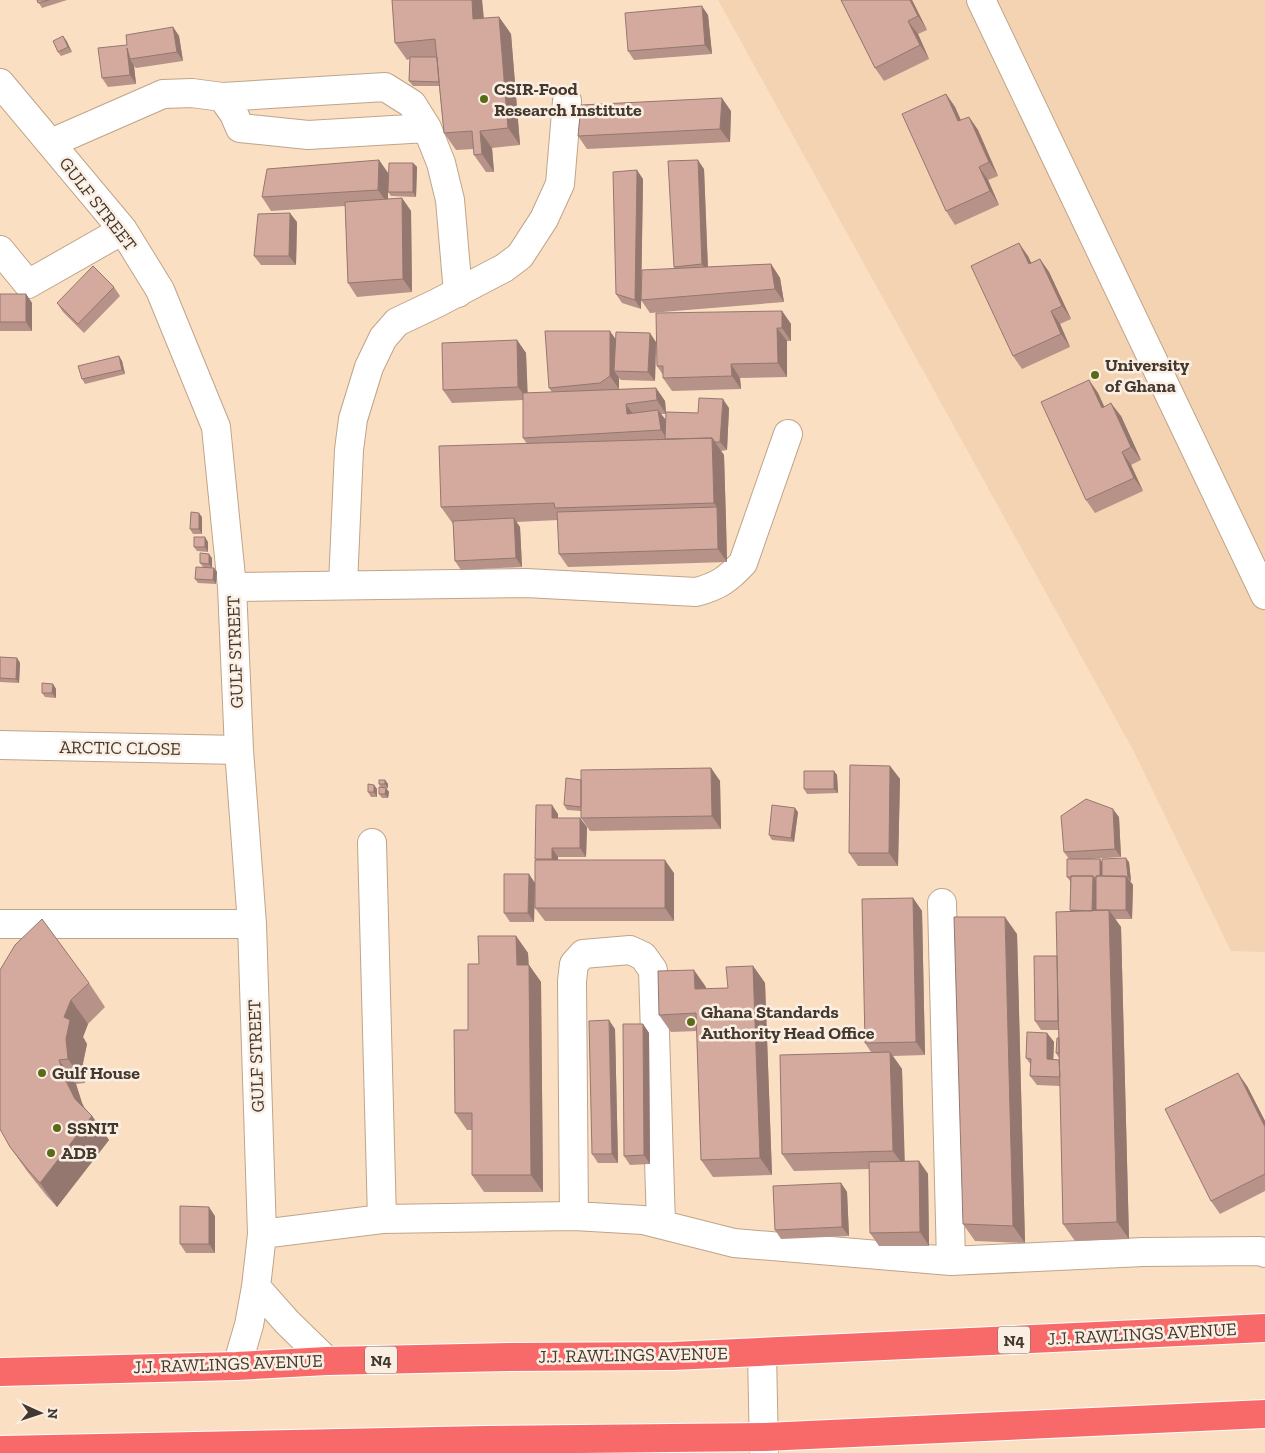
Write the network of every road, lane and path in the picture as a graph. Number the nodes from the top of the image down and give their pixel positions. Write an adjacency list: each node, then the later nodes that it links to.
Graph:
1 (981, 0): 13 (street)
2 (0, 83): 6 (street, GULF STREET)
3 (222, 97): 5 (street); 5 (street); 6 (street)
4 (567, 101): 9 (street)
5 (427, 128): 9 (street)
6 (51, 144): 7 (street, GULF STREET)
7 (123, 230): 8 (street); 12 (street, GULF STREET)
8 (0, 250)
9 (458, 293): 11 (street)
10 (788, 434): 11 (street)
11 (343, 584): 12 (street)
12 (232, 587): 15 (street, GULF STREET)
13 (1265, 595)
14 (0, 745): 15 (street, ARCTIC CLOSE)
15 (239, 750): 19 (street, GULF STREET)
16 (372, 843): 21 (street)
17 (942, 903): 25 (street)
18 (0, 924): 19 (street)
19 (252, 924): 23 (street, GULF STREET)
20 (574, 1216): 21 (street); 22 (street); 22 (street)
21 (382, 1219): 23 (street)
22 (661, 1224): 25 (street)
23 (262, 1234): 26 (street, GULF STREET)
24 (1265, 1253): 25 (street)
25 (951, 1261)
26 (256, 1287): 29 (street); 30 (street, GULF STREET)
27 (1265, 1328): 28 (highway, J.J. RAWLINGS AVENUE / N4)
28 (762, 1352): 29 (highway, J.J. RAWLINGS AVENUE / N4); 33 (street)
29 (327, 1361): 30 (highway, J.J. RAWLINGS AVENUE / N4)
30 (237, 1366): 31 (highway, J.J. RAWLINGS AVENUE / N4)
31 (0, 1372)
32 (1265, 1414): 33 (highway)
33 (764, 1445): 34 (highway)
34 (0, 1450)

